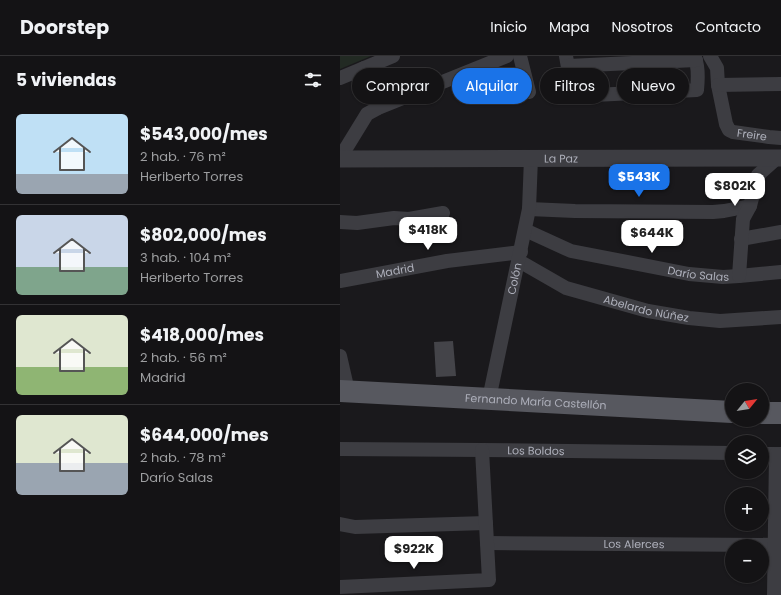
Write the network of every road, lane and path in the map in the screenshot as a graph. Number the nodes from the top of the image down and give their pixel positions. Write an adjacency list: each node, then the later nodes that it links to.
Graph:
1 (393, 56): 7 (street)
2 (507, 56): 14 (street)
3 (520, 56): 8 (street)
4 (710, 56): 12 (street, Freire)
5 (695, 58): 6 (street); 6 (street)
6 (567, 61)
7 (364, 68)
8 (523, 68)
9 (352, 73): 10 (street)
10 (340, 78)
11 (781, 84): 12 (street)
12 (718, 85): 15 (street, Freire)
13 (377, 104): 14 (street)
14 (378, 108): 16 (street)
15 (781, 138)
16 (340, 158): 17 (street, La Paz)
17 (530, 158): 18 (street, La Paz); 20 (street, Colón)
18 (779, 158): 19 (street)
19 (750, 206): 20 (street); 25 (street)
20 (529, 209): 23 (street, Colón)
21 (443, 213): 22 (street)
22 (340, 222)
23 (525, 230): 26 (street, Colón); 28 (street, Darío Salas)
24 (781, 232): 25 (street)
25 (741, 239): 28 (street)
26 (520, 257): 29 (street, Madrid); 30 (street, Abelardo Núñez); 33 (street, Colón)
27 (781, 272): 28 (street, Darío Salas)
28 (739, 276)
29 (340, 280)
30 (781, 317)
31 (340, 356): 32 (street)
32 (344, 391): 33 (main road, Fernando María Castellón)
33 (489, 399): 34 (main road, Fernando María Castellón)
34 (725, 412)
35 (769, 413): 36 (main road)
36 (781, 413)
37 (340, 449): 38 (street, Los Boldos)
38 (482, 450): 39 (street, Los Boldos); 41 (street)
39 (725, 453)
40 (779, 454): 44 (street)
41 (486, 523): 42 (street); 43 (street)
42 (340, 524)
43 (488, 543): 44 (street, Los Alerces); 45 (street)
44 (778, 545): 46 (street)
45 (340, 587)
46 (774, 595)

